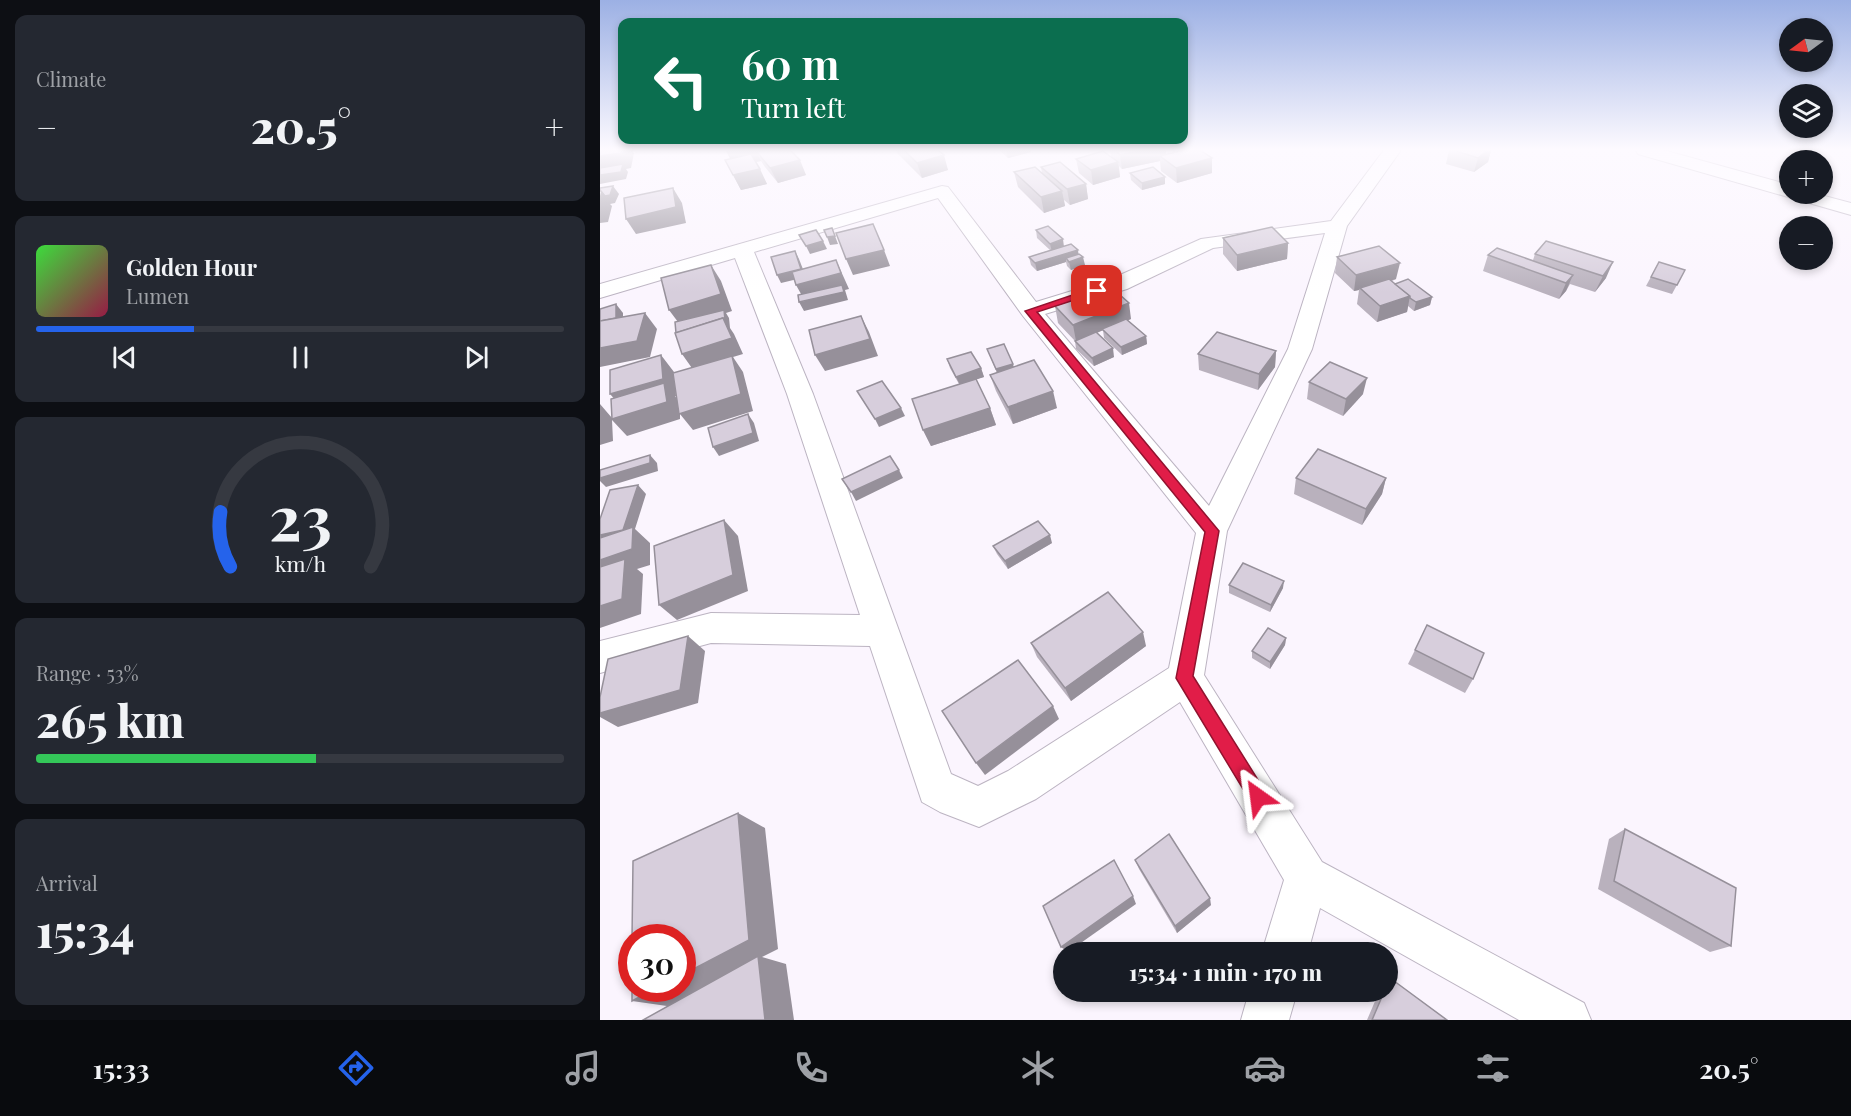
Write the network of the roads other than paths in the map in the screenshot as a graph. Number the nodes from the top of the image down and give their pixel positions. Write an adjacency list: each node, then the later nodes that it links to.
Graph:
1 (919, 198): 7 (street)
2 (947, 198): 9 (street)
3 (1358, 198): 6 (street)
4 (1833, 203): 5 (street)
5 (1851, 208)
6 (1337, 226): 9 (street); 10 (street)
7 (742, 249): 8 (street); 11 (street)
8 (600, 291)
9 (1030, 311): 10 (street)
10 (1212, 531): 13 (street)
11 (882, 631): 12 (street); 13 (street)
12 (600, 657)
13 (1185, 678): 14 (street)
14 (1307, 877): 15 (street); 18 (street)
15 (1288, 942)
16 (1270, 1002): 17 (street)
17 (1265, 1020)
18 (1567, 1020)

